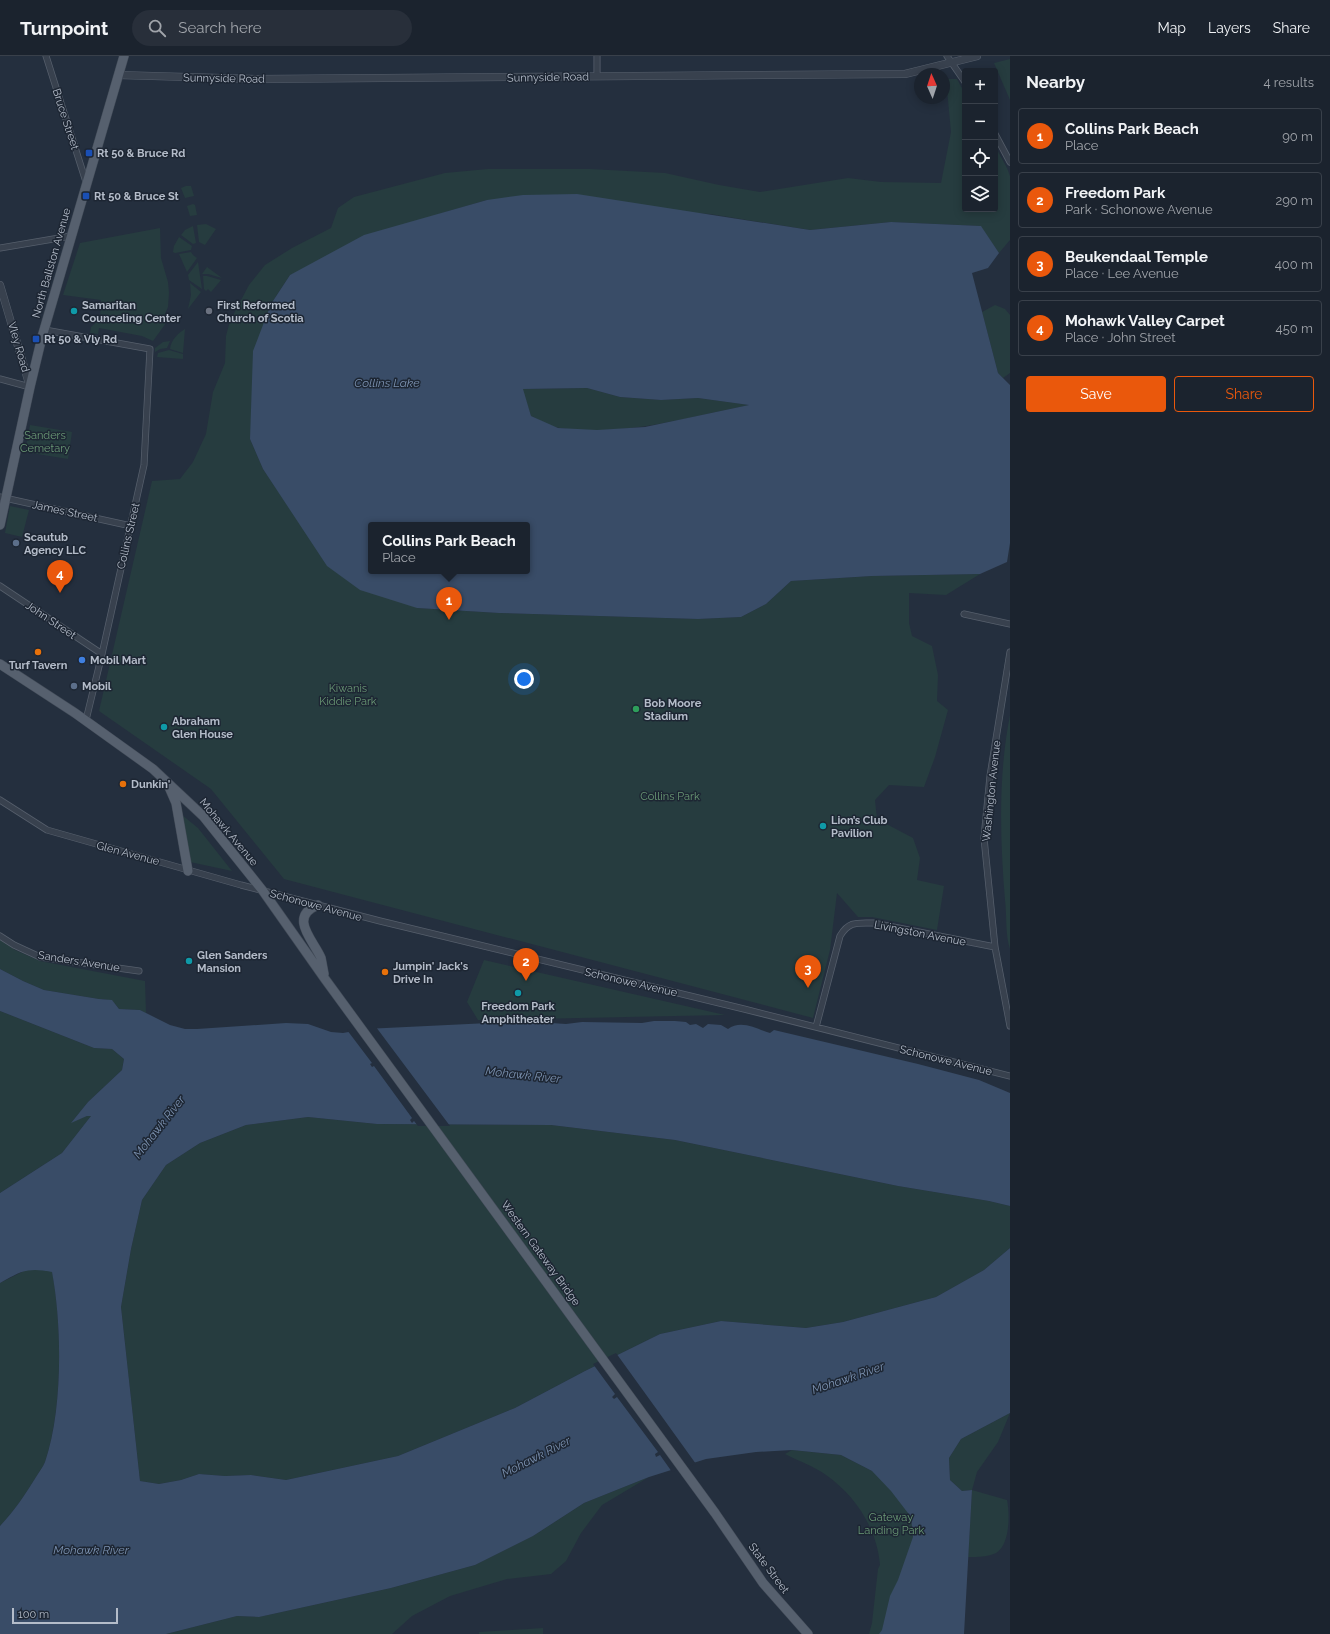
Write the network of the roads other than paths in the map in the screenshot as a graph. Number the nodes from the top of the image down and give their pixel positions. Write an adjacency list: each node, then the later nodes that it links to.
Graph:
1 (46, 56): 12 (street, Bruce Street)
2 (124, 56): 7 (main road, North Ballston Avenue)
3 (597, 56): 8 (street)
4 (947, 56): 6 (street)
5 (977, 56): 6 (street, Sunnyside Road)
6 (953, 62): 8 (street, Sunnyside Road); 9 (street)
7 (118, 75): 8 (street, Sunnyside Road); 12 (main road, North Ballston Avenue)
8 (597, 76)
9 (962, 77)
10 (998, 140): 11 (street)
11 (1010, 162)
12 (86, 182): 13 (main road, North Ballston Avenue)
13 (71, 236): 14 (street); 16 (main road, North Ballston Avenue)
14 (0, 248)
15 (0, 285): 18 (street, Vley Road)
16 (44, 330): 18 (main road, North Ballston Avenue); 21 (street, Collins Street)
17 (0, 379): 18 (street)
18 (30, 387): 19 (main road, North Ballston Avenue)
19 (3, 498): 20 (main road, North Ballston Avenue); 21 (street, James Street)
20 (0, 525)
21 (131, 526): 26 (street, Collins Street)
22 (0, 586): 26 (street, John Street)
23 (964, 614): 24 (street)
24 (1010, 624)
25 (1010, 652): 35 (street, Washington Avenue)
26 (102, 654): 28 (street, Collins Street)
27 (0, 664): 28 (main road, Mohawk Avenue)
28 (86, 720): 29 (main road, Mohawk Avenue)
29 (166, 782): 31 (main road); 32 (main road, Mohawk Avenue)
30 (0, 800): 31 (street, Glen Avenue)
31 (188, 870): 32 (street, Glen Avenue)
32 (263, 891): 33 (street, Schonowe Avenue); 37 (main road, Mohawk Avenue)
33 (318, 906): 37 (main road); 40 (street, Schonowe Avenue)
34 (0, 936): 36 (street, Sanders Avenue)
35 (995, 947): 39 (street, Washington Avenue); 40 (street, Livingston Avenue)
36 (139, 971)
37 (325, 979): 38 (main road, Mohawk Avenue)
38 (347, 1008): 42 (main road, Western Gateway Bridge)
39 (1010, 1026)
40 (816, 1027): 41 (street, Schonowe Avenue)
41 (1010, 1076)
42 (715, 1512): 43 (main road, State Street)
43 (808, 1634)

